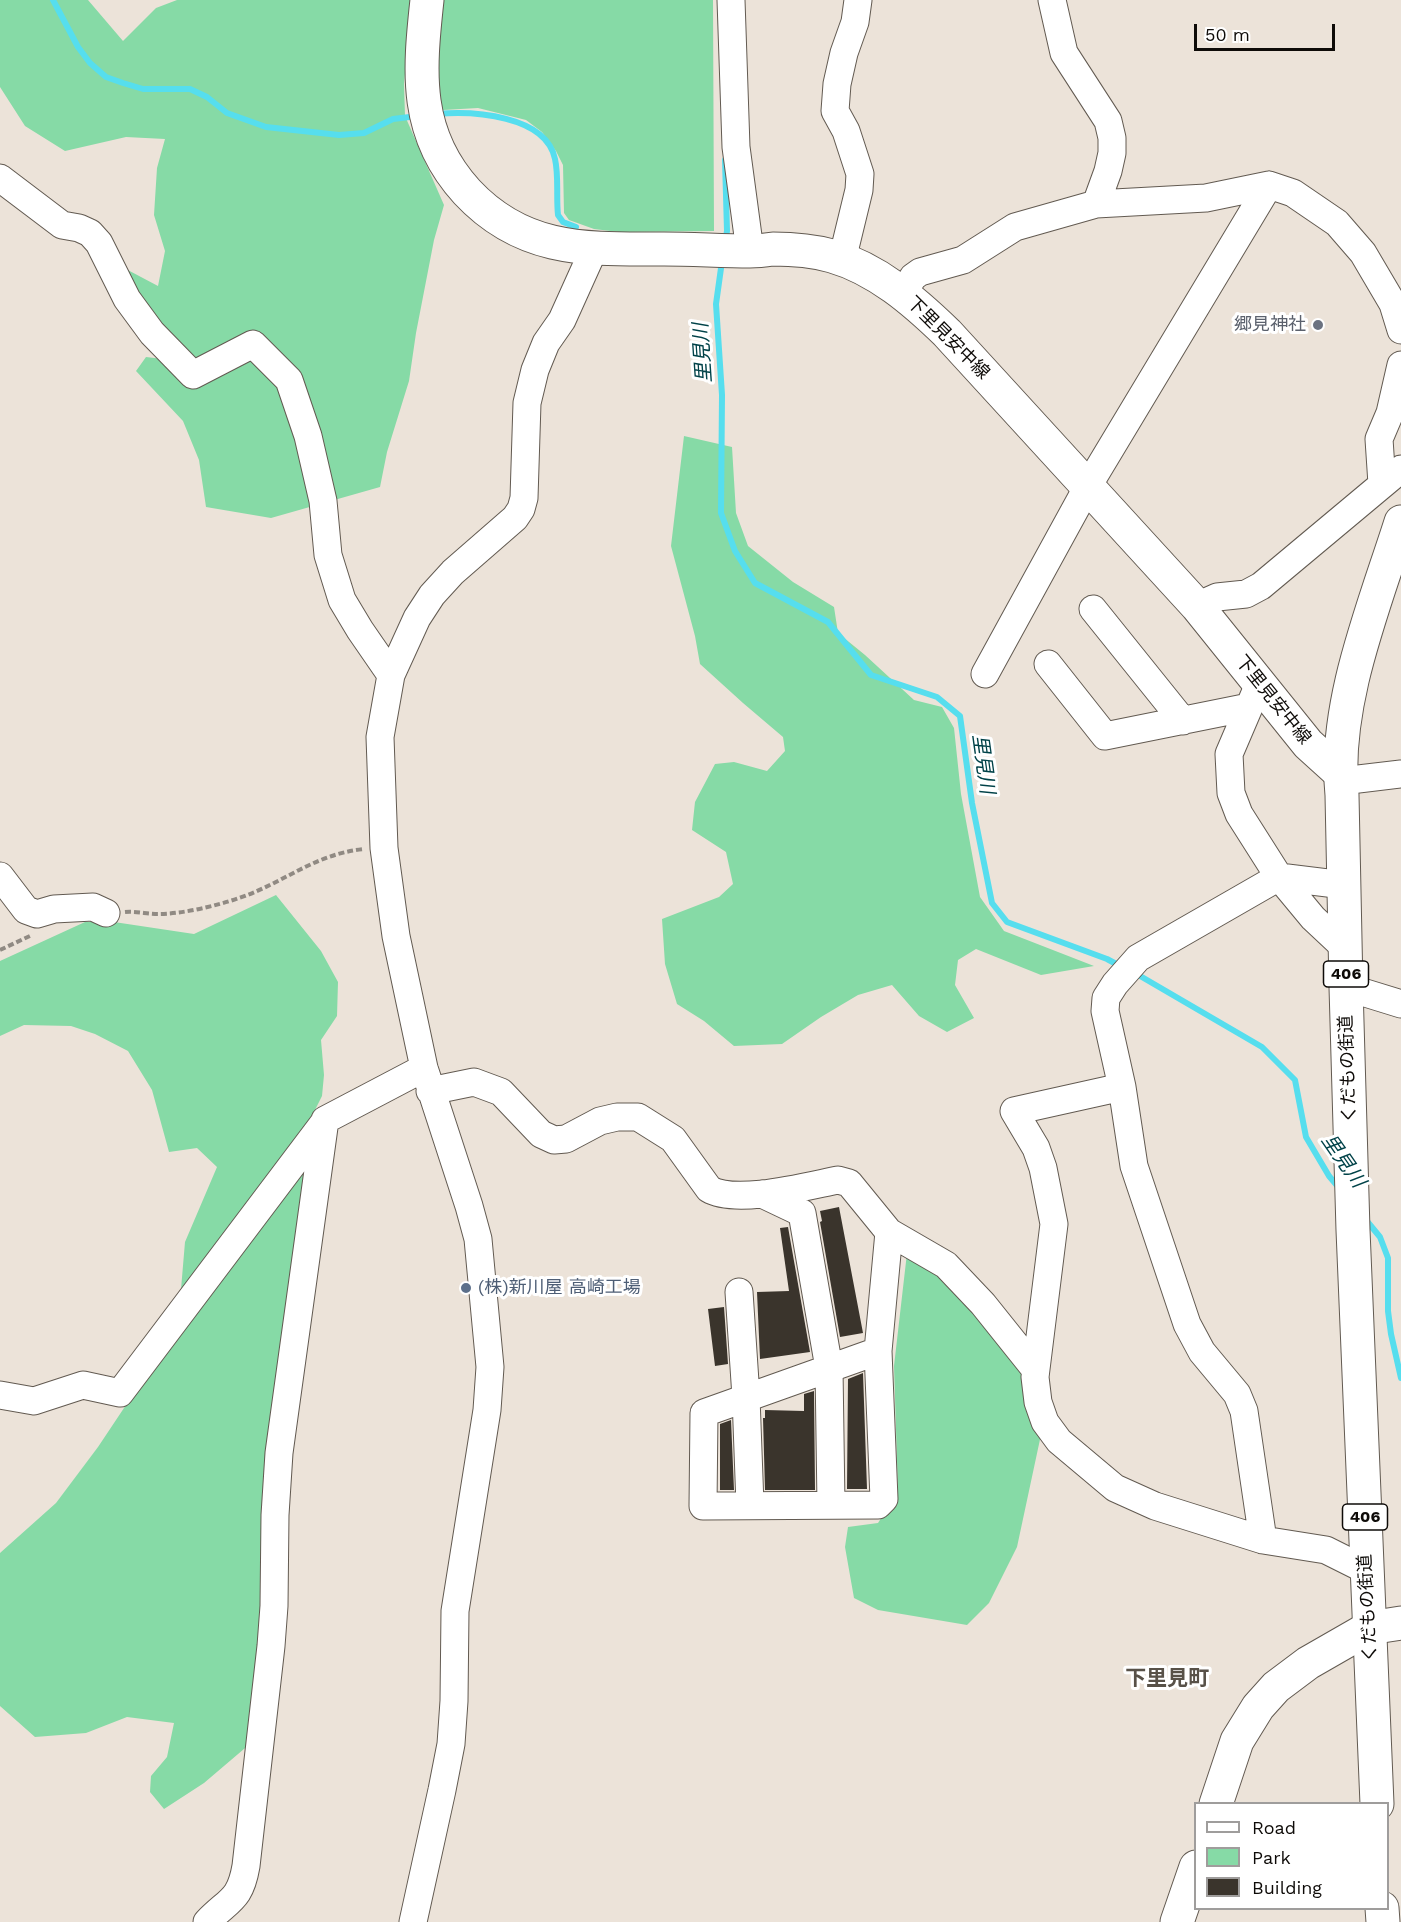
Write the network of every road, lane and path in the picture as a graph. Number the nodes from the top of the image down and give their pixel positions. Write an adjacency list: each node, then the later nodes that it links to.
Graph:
1 (428, 0): 8 (main road, 下里見安中線)
2 (731, 0): 9 (street)
3 (858, 0): 10 (street)
4 (1052, 0): 7 (street)
5 (0, 178): 21 (street)
6 (1269, 185): 7 (street); 12 (street); 15 (street)
7 (1096, 204): 11 (street)
8 (594, 249): 9 (main road, 下里見安中線); 21 (street)
9 (735, 250): 10 (main road, 下里見安中線)
10 (842, 260): 11 (main road, 下里見安中線)
11 (903, 294): 15 (main road, 下里見安中線)
12 (1401, 330)
13 (1401, 364): 14 (street)
14 (1392, 477): 17 (street)
15 (1088, 486): 17 (main road, 下里見安中線); 20 (street)
16 (1401, 522): 24 (main road, くだもの街道 / 406)
17 (1197, 606): 22 (main road, 下里見安中線)
18 (1093, 609): 23 (street)
19 (1048, 664): 23 (street)
20 (985, 674)
21 (390, 675): 26 (street)
22 (1254, 696): 23 (street); 24 (main road, 下里見安中線); 28 (street)
23 (1183, 721)
24 (1340, 773): 25 (street); 29 (main road, くだもの街道 / 406)
25 (1401, 774)
26 (384, 848): 30 (path); 36 (street)
27 (0, 876): 30 (street)
28 (1279, 877): 29 (street); 32 (street); 37 (street)
29 (1344, 885): 32 (main road, くだもの街道 / 406)
30 (106, 913)
31 (33, 935): 33 (path)
32 (1345, 948): 34 (main road, くだもの街道 / 406)
33 (0, 950)
34 (1346, 987): 35 (street); 50 (main road, くだもの街道 / 406)
35 (1401, 1004)
36 (427, 1079): 38 (street); 39 (street); 56 (street)
37 (1122, 1087): 44 (street); 49 (street)
38 (325, 1120): 45 (street); 55 (street)
39 (762, 1194): 40 (street); 43 (street)
40 (889, 1232): 42 (street); 44 (street)
41 (739, 1292): 46 (street)
42 (878, 1351): 43 (street); 48 (street)
43 (829, 1368): 46 (street); 48 (street)
44 (1035, 1369): 49 (street)
45 (0, 1395)
46 (746, 1398): 47 (street); 47 (street)
47 (750, 1505): 48 (street)
48 (831, 1505)
49 (1263, 1540): 50 (street)
50 (1366, 1570): 51 (main road, くだもの街道 / 406)
51 (1385, 1626): 52 (main road); 53 (main road, くだもの街道 / 406)
52 (1216, 1802)
53 (1377, 1802)
54 (1194, 1873): 57 (main road)
55 (207, 1922)
56 (412, 1922)
57 (1177, 1922)

